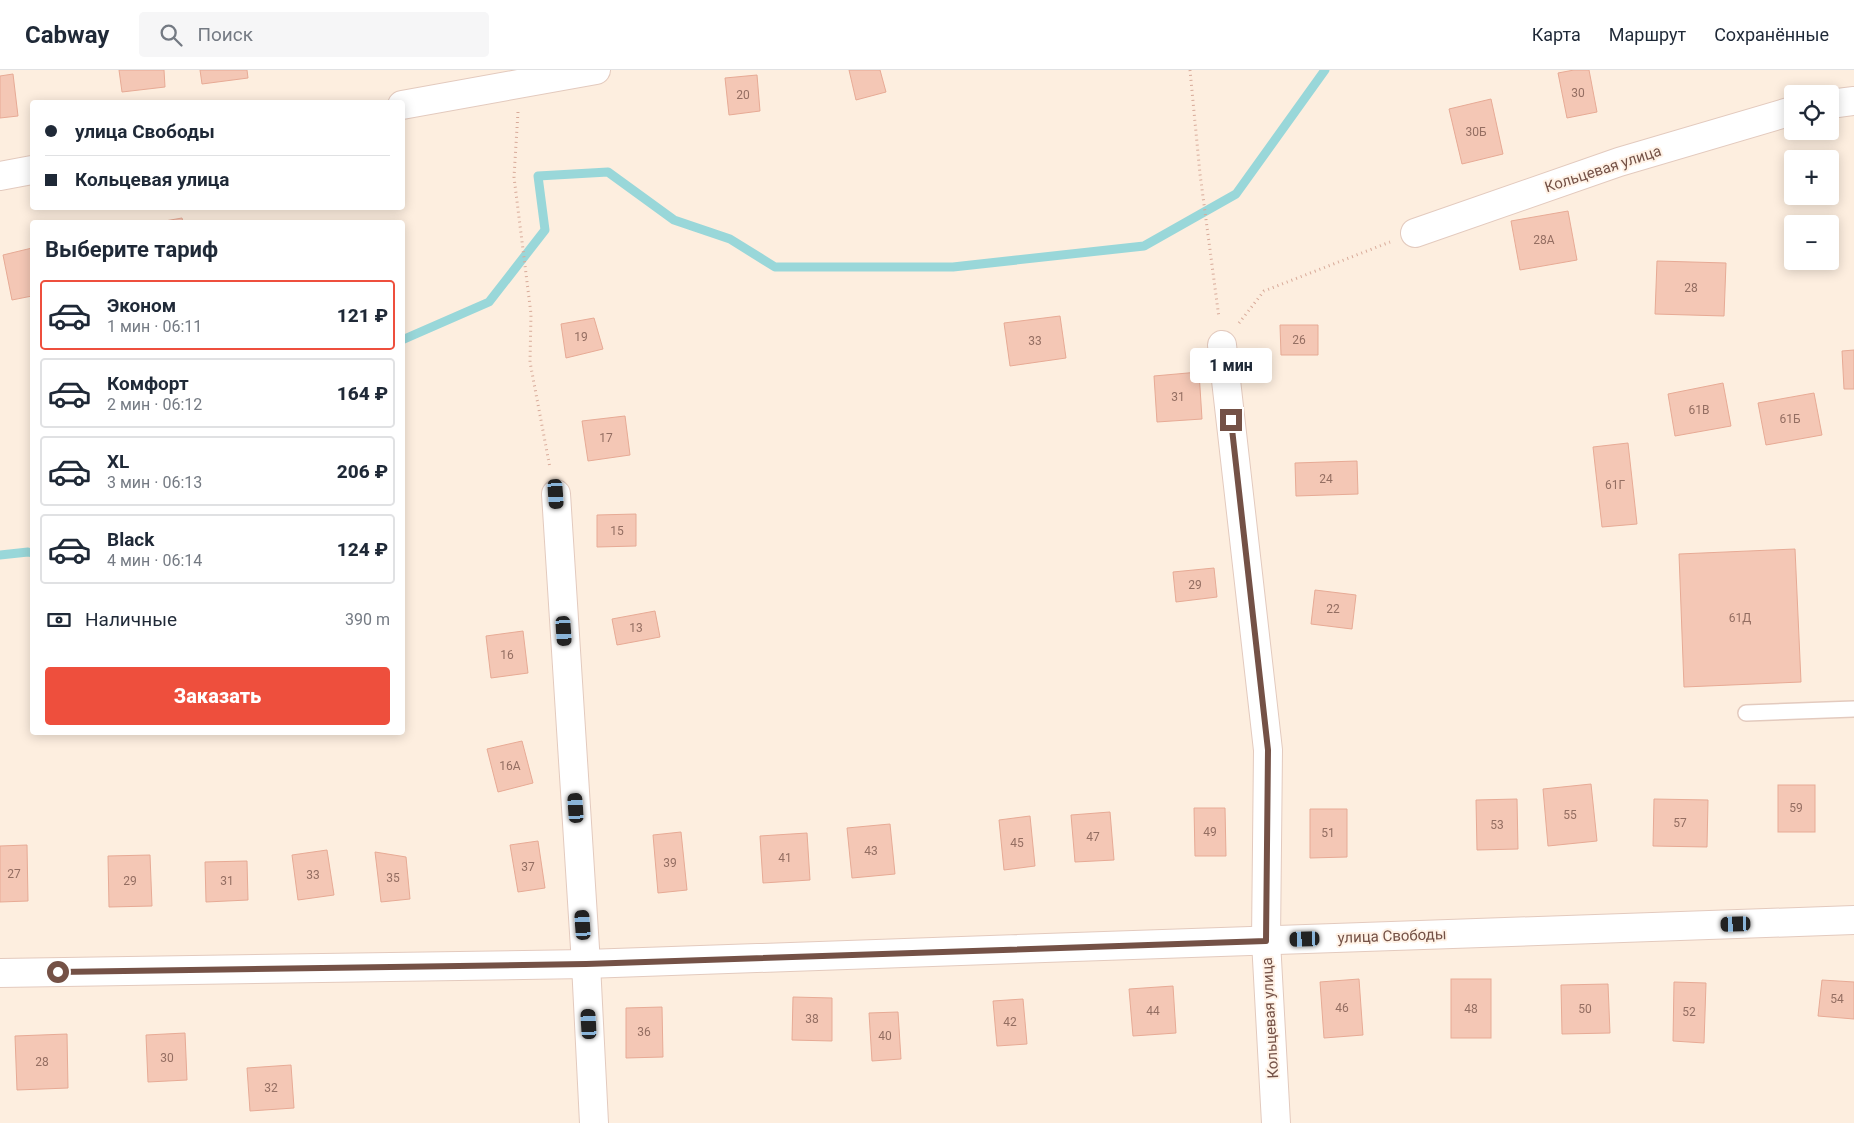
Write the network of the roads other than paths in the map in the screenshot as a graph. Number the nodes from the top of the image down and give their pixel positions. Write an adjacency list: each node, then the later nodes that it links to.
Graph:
1 (596, 70): 4 (street)
2 (1854, 101): 3 (street)
3 (1839, 103)
4 (405, 104)
5 (1784, 113): 8 (street, Кольцевая улица)
6 (30, 170): 7 (street)
7 (0, 176)
8 (1415, 233)
9 (1222, 344): 14 (street, Кольцевая улица)
10 (556, 494): 15 (street)
11 (1854, 709): 12 (lane)
12 (1746, 713)
13 (1854, 920): 14 (street, улица Свободы)
14 (1266, 941): 15 (street, улица Свободы); 18 (street, Кольцевая улица)
15 (586, 964): 16 (street, улица Свободы); 17 (street)
16 (0, 973)
17 (594, 1123)
18 (1276, 1123)

